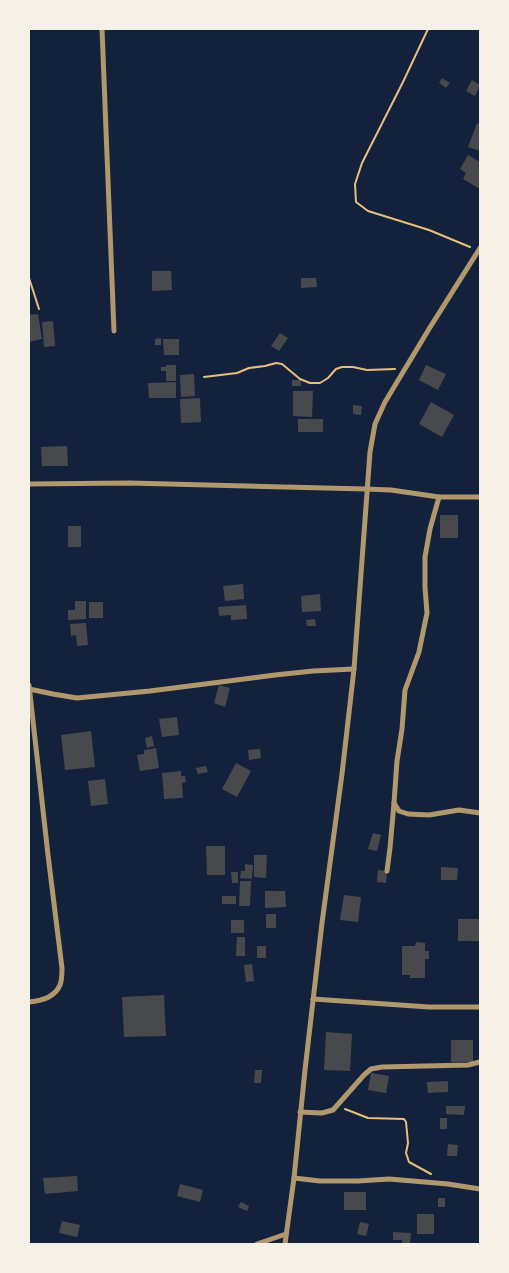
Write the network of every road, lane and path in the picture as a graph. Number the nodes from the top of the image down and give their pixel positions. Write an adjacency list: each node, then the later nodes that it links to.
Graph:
1 (102, 29): 6 (street)
2 (428, 29): 3 (path)
3 (480, 249): 7 (street)
4 (29, 278): 5 (path)
5 (39, 308)
6 (114, 331)
7 (404, 370): 8 (path); 10 (street)
8 (204, 378)
9 (29, 484): 10 (street)
10 (366, 489): 11 (street); 13 (street)
11 (440, 497): 12 (street); 15 (street)
12 (480, 497)
13 (354, 669): 14 (street); 18 (street)
14 (29, 687): 19 (street)
15 (394, 803): 16 (street); 17 (street)
16 (480, 813)
17 (387, 872)
18 (313, 1000): 20 (street); 23 (street)
19 (29, 1002)
20 (480, 1007)
21 (480, 1062): 22 (street)
22 (337, 1105): 23 (street); 25 (path)
23 (300, 1112): 24 (street)
24 (294, 1178): 25 (street); 27 (street)
25 (442, 1184): 26 (street)
26 (480, 1189)
27 (286, 1234): 28 (street); 29 (street)
28 (257, 1244)
29 (285, 1244)

